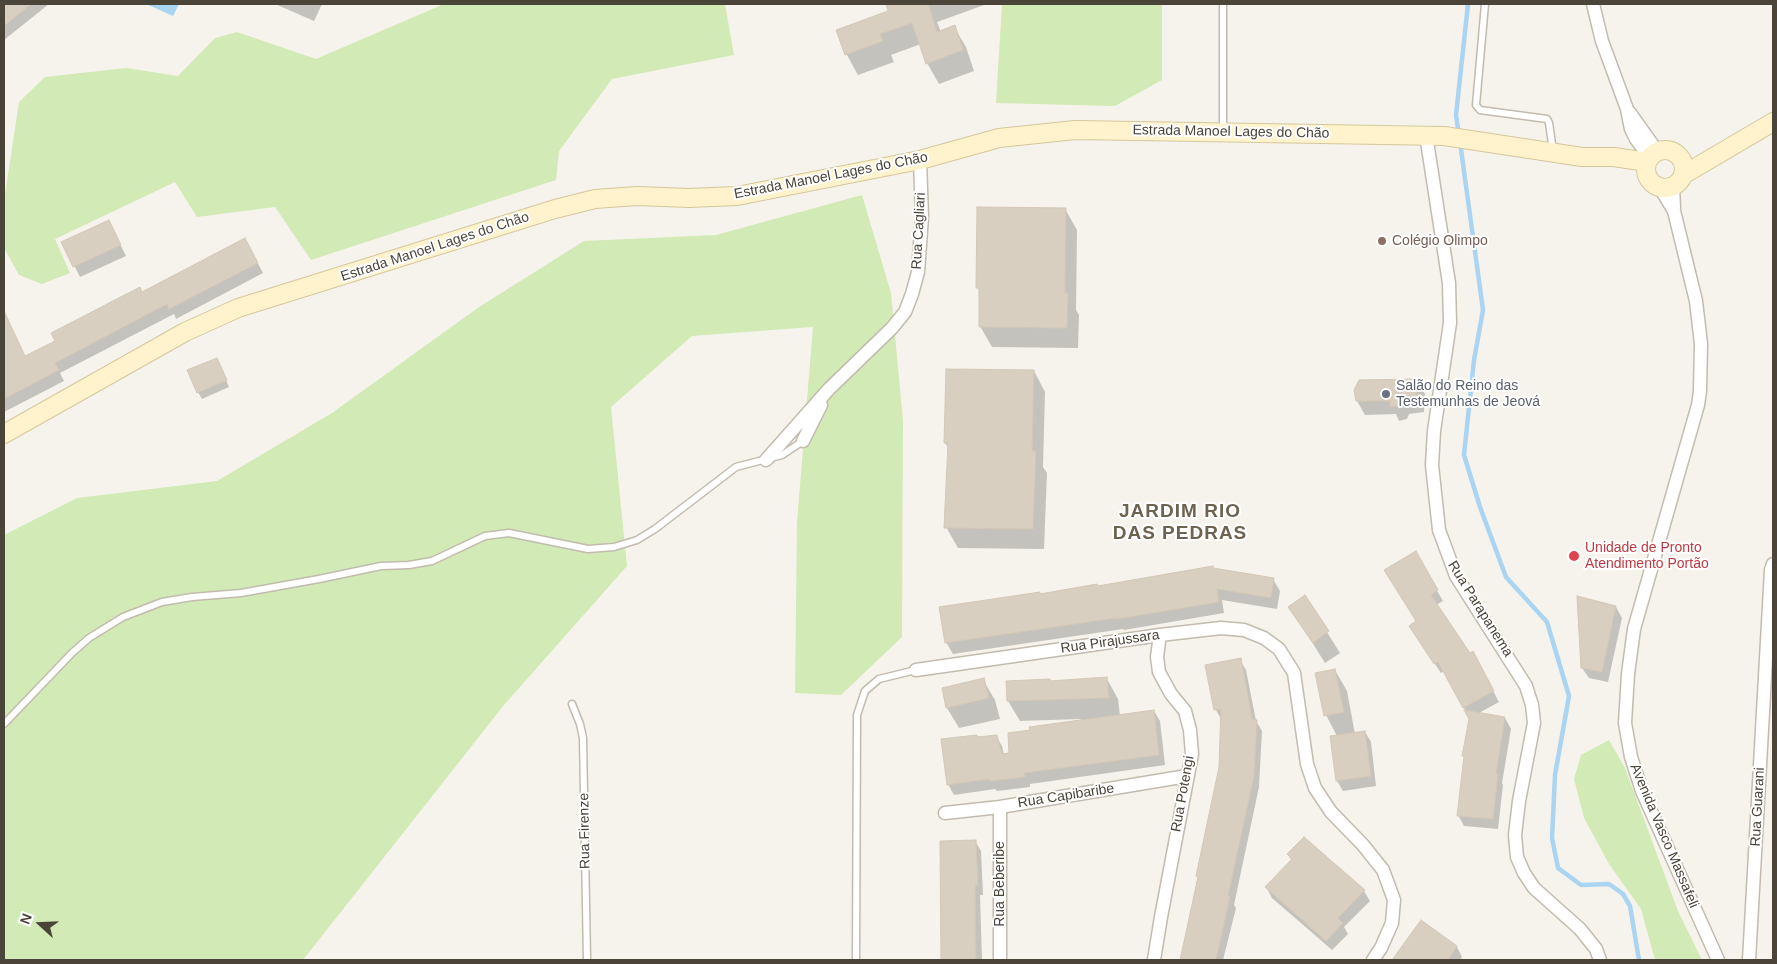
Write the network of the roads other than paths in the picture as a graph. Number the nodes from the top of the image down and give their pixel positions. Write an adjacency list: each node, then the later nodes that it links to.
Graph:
1 (1223, 4): 5 (lane)
2 (1485, 4): 7 (lane)
3 (1593, 4): 9 (street, Avenida Vasco Massafeli)
4 (1773, 122): 9 (street, Estrada Manoel Lages do Chão)
5 (1223, 132): 6 (street, Estrada Manoel Lages do Chão); 8 (street, Estrada Manoel Lages do Chão)
6 (1426, 135): 7 (street, Estrada Manoel Lages do Chão); 27 (street, Rua Parapanema)
7 (1554, 152): 9 (street, Estrada Manoel Lages do Chão)
8 (920, 160): 10 (street, Rua Cagliari); 11 (street, Estrada Manoel Lages do Chão)
9 (1662, 169): 28 (street, Avenida Vasco Massafeli)
10 (828, 389): 12 (street, Rua Cagliari); 13 (street, Rua Cagliari)
11 (4, 434)
12 (803, 441): 13 (lane)
13 (766, 460): 18 (lane)
14 (1773, 564): 29 (street, Rua Guarani)
15 (1160, 635): 16 (street, Rua Pirajussara); 19 (street, Rua Potengi); 26 (street, Rua Pirajussara)
16 (916, 670): 23 (lane, Rua Pirajussara)
17 (572, 704): 22 (lane, Rua Firenze)
18 (4, 724)
19 (1187, 776): 20 (street, Rua Capibaribe); 25 (street, Rua Potengi)
20 (1000, 807): 21 (street, Rua Capibaribe); 24 (street, Rua Beberibe)
21 (945, 813)
22 (587, 960)
23 (856, 960)
24 (1000, 960)
25 (1154, 960)
26 (1373, 960)
27 (1600, 960)
28 (1718, 960)
29 (1749, 960)

